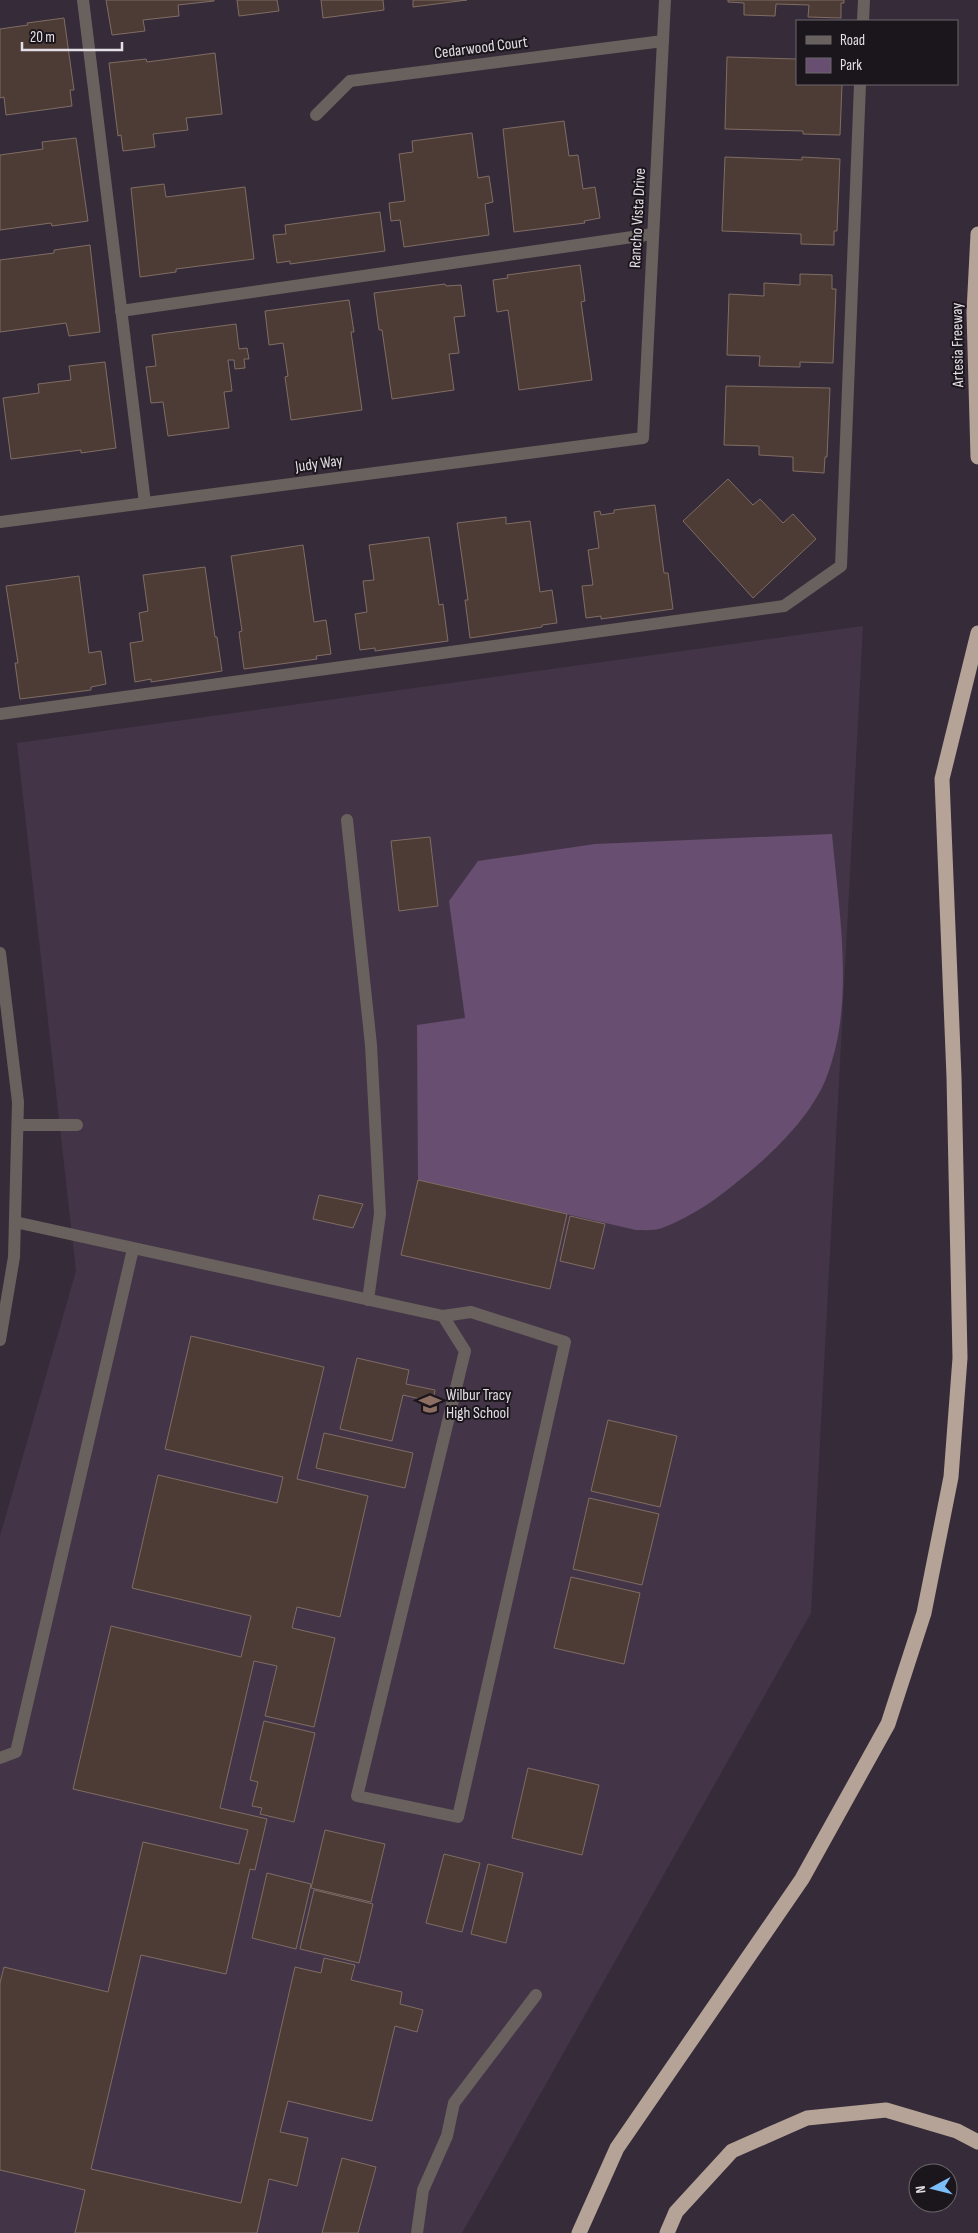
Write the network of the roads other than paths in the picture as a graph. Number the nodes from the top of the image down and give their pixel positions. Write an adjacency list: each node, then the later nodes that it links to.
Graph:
1 (83, 0): 10 (street)
2 (665, 0): 5 (street, Rancho Vista Drive)
3 (864, 0): 4 (street)
4 (863, 20)
5 (663, 41): 7 (street, Cedarwood Court); 8 (street, Rancho Vista Drive)
6 (860, 85): 16 (street)
7 (316, 115)
8 (653, 234): 10 (street); 11 (street, Rancho Vista Drive)
9 (978, 234): 12 (highway, Artesia Freeway)
10 (121, 311): 13 (street)
11 (643, 438): 13 (street, Judy Way)
12 (978, 457)
13 (145, 503): 14 (street, Judy Way)
14 (0, 522)
15 (978, 633): 30 (highway)
16 (0, 714)
17 (347, 820): 23 (street)
18 (0, 953): 19 (street)
19 (18, 1124): 20 (street); 21 (street)
20 (77, 1125)
21 (14, 1222): 22 (street); 25 (street)
22 (133, 1249): 23 (street); 26 (street)
23 (368, 1300): 24 (street)
24 (443, 1316): 24 (street)
25 (0, 1340)
26 (0, 1758)
27 (536, 1995): 29 (street)
28 (978, 2142): 31 (highway)
29 (417, 2233)
30 (579, 2233)
31 (667, 2233)

